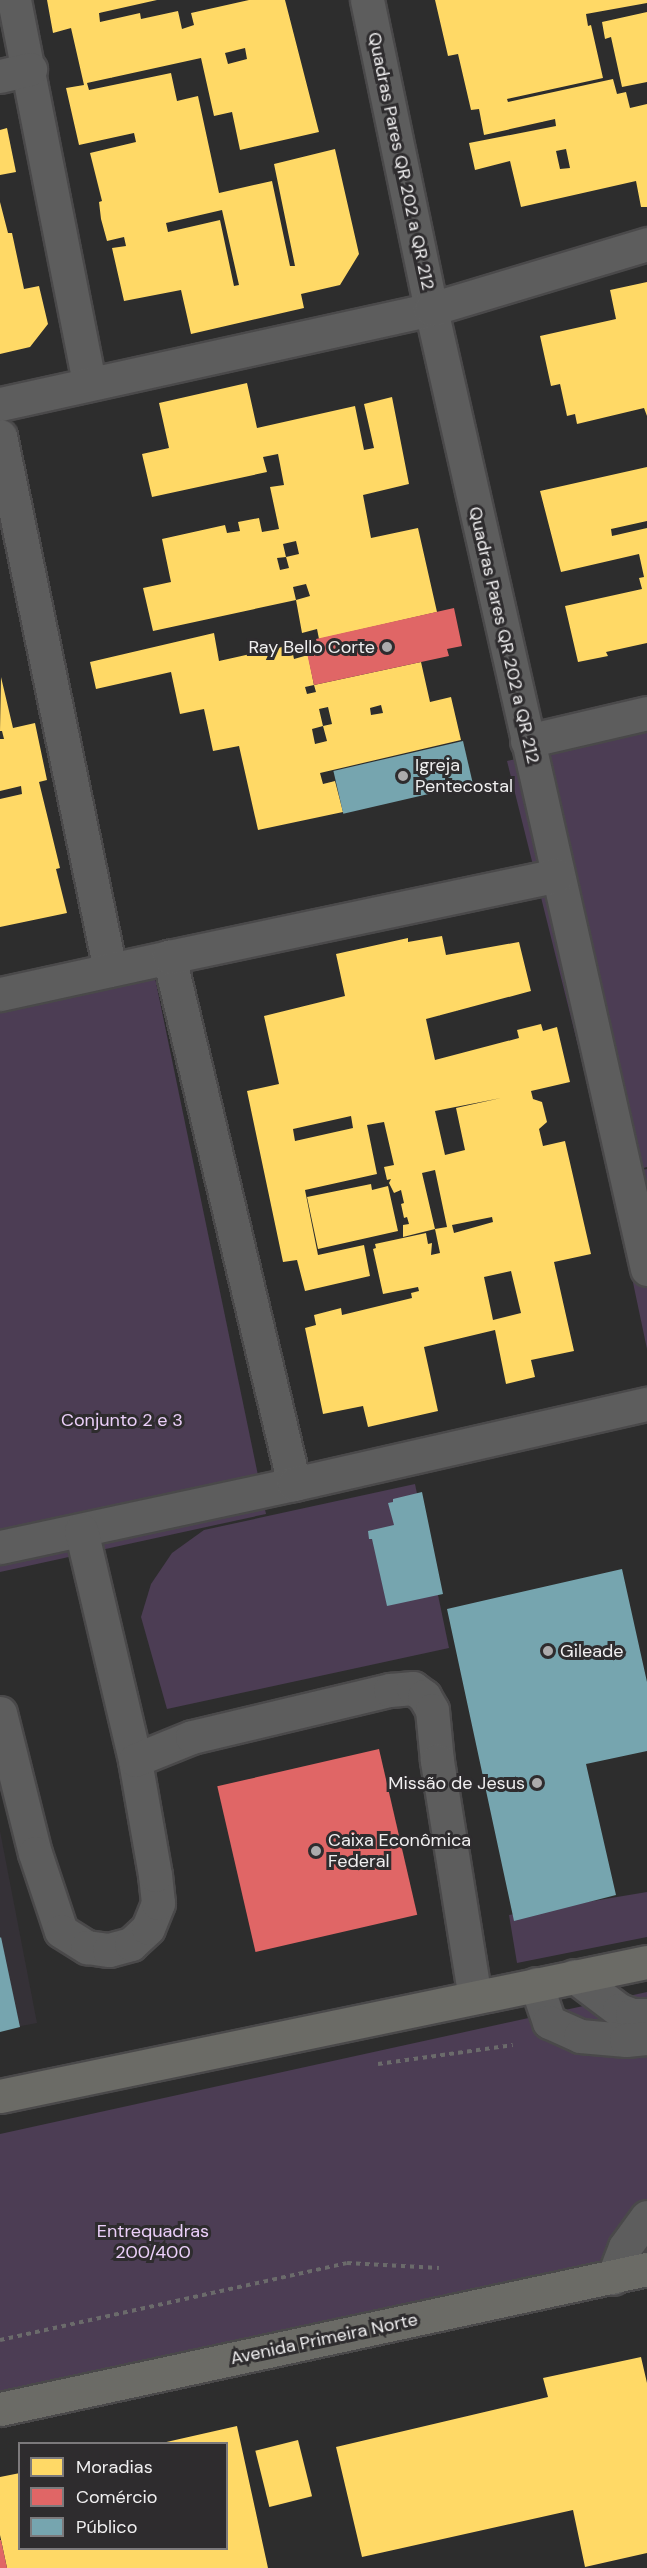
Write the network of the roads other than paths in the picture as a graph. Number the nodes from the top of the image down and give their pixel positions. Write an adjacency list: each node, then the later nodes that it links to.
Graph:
1 (14, 0): 3 (street)
2 (367, 0): 5 (street, Quadras Pares QR 202 a QR 212)
3 (15, 73): 6 (street)
4 (647, 244): 5 (street)
5 (431, 309): 6 (street); 10 (street, Quadras Pares QR 202 a QR 212)
6 (89, 384): 7 (street)
7 (0, 404)
8 (0, 436): 13 (street)
9 (647, 713): 10 (street)
10 (527, 741): 11 (street, Quadras Pares QR 202 a QR 212)
11 (557, 875): 12 (street); 15 (street, Quadras Pares QR 202 a QR 212)
12 (169, 957): 13 (street); 18 (street)
13 (110, 970): 14 (street)
14 (0, 994)
15 (635, 1152): 16 (street, Quadras Pares QR 202 a QR 212)
16 (647, 1269)
17 (647, 1404): 18 (street)
18 (294, 1484): 19 (street)
19 (81, 1530): 20 (street); 22 (street)
20 (0, 1547)
21 (0, 1713): 22 (street)
22 (135, 1760): 26 (street)
23 (647, 1962): 24 (main road)
24 (574, 1976): 25 (main road); 27 (street)
25 (536, 1984): 26 (main road); 28 (street)
26 (475, 1997): 29 (main road)
27 (647, 2015)
28 (647, 2038)
29 (0, 2096)
30 (647, 2217): 32 (street)
31 (647, 2269): 32 (main road, Avenida Primeira Norte)
32 (613, 2278): 33 (main road, Avenida Primeira Norte)
33 (0, 2409)

